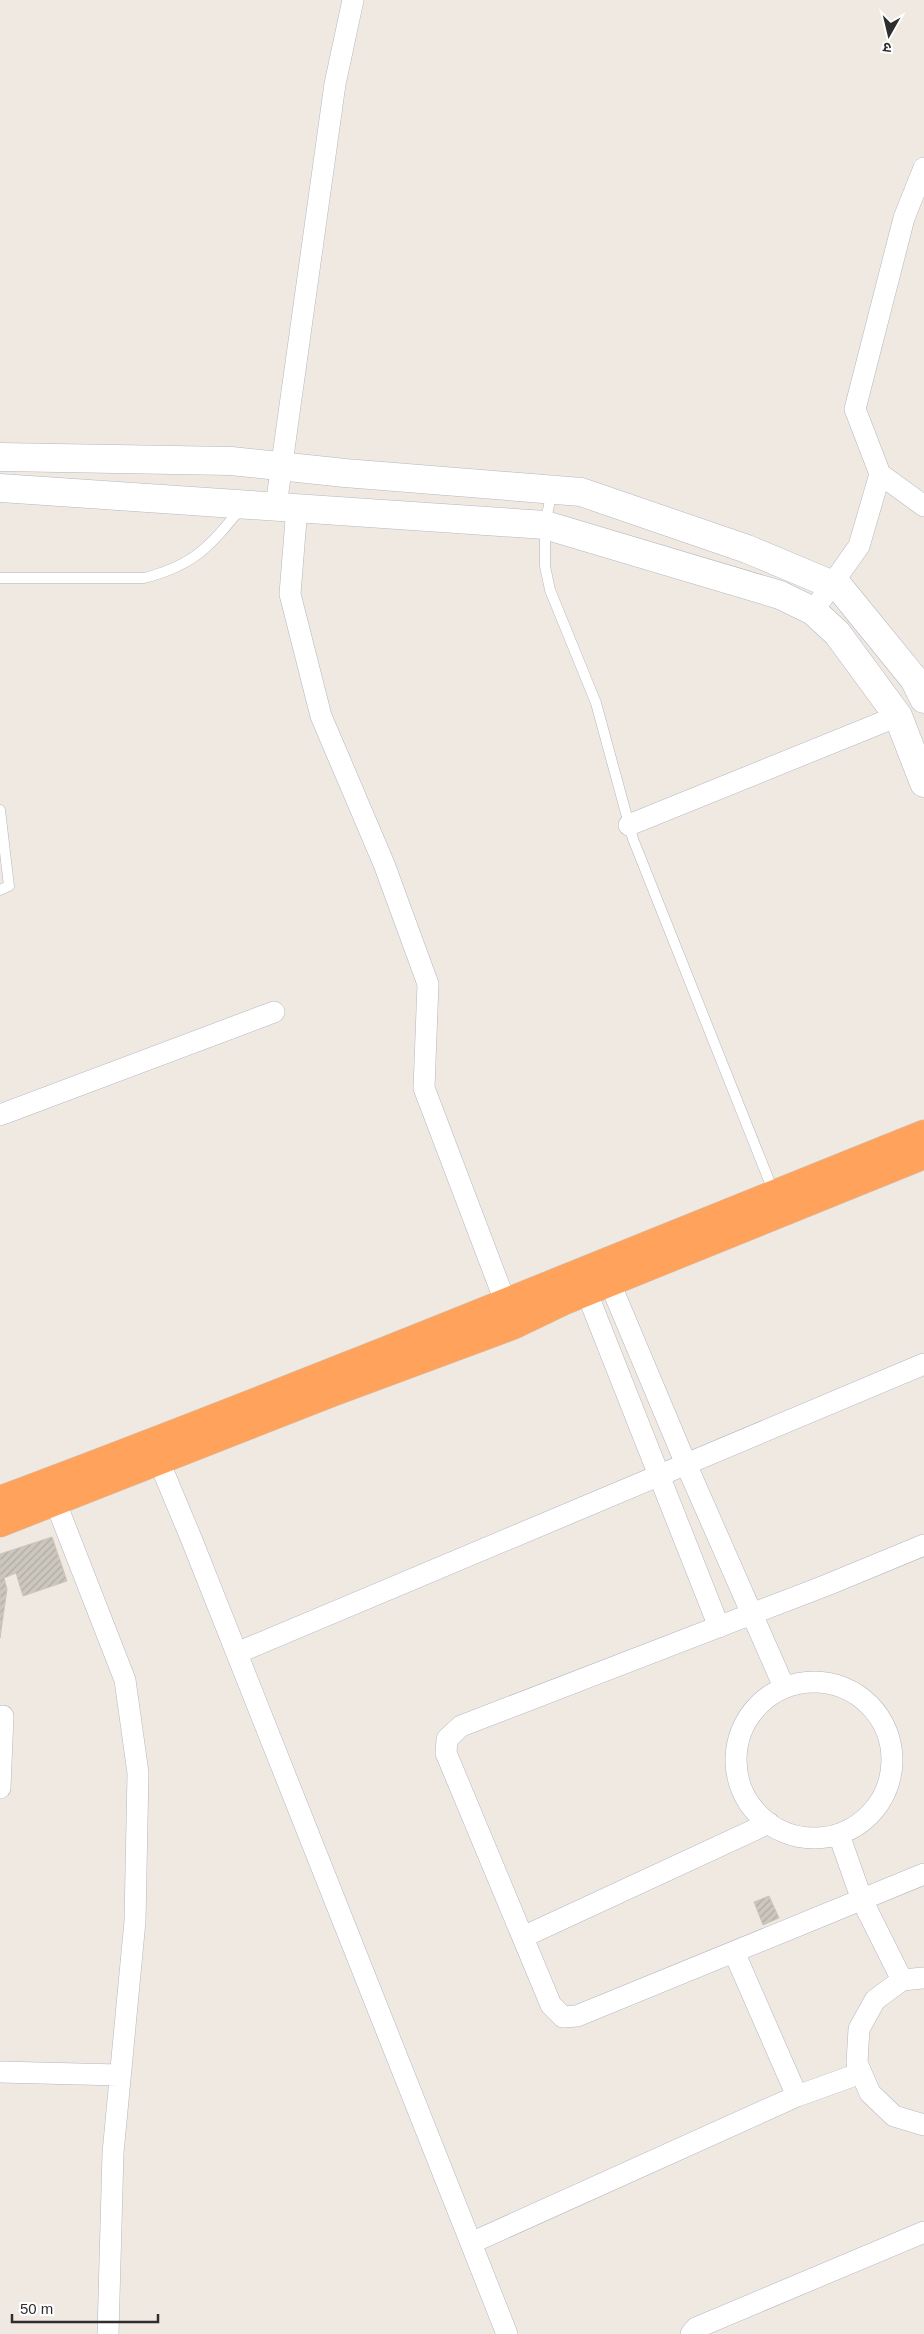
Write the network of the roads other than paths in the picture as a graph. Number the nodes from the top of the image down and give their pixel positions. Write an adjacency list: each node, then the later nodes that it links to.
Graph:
1 (353, 0): 4 (street)
2 (923, 176): 5 (street)
3 (0, 457): 4 (street)
4 (280, 466): 7 (street); 9 (street)
5 (880, 474): 10 (street); 13 (street)
6 (0, 488): 8 (street)
7 (552, 488): 11 (lane); 13 (street)
8 (244, 504): 9 (street); 12 (lane)
9 (286, 506): 11 (street); 27 (street)
10 (924, 506)
11 (545, 525): 14 (street); 19 (lane)
12 (0, 578)
13 (832, 585): 14 (street); 15 (street)
14 (814, 611): 16 (street)
15 (924, 699)
16 (898, 716): 17 (street); 19 (street)
17 (924, 783)
18 (0, 810): 20 (lane)
19 (628, 825): 25 (lane)
20 (0, 890)
21 (274, 1012): 22 (street)
22 (0, 1115)
23 (924, 1134): 25 (highway)
24 (924, 1155): 26 (highway)
25 (774, 1194): 26 (highway)
26 (594, 1278): 27 (highway); 30 (street); 31 (street)
27 (510, 1313): 29 (highway)
28 (924, 1364): 30 (street)
29 (155, 1452): 32 (highway); 38 (street)
30 (686, 1464): 31 (street); 36 (street)
31 (660, 1475): 37 (street); 38 (street)
32 (52, 1492): 33 (highway); 34 (highway); 54 (street)
33 (0, 1500)
34 (0, 1523)
35 (924, 1545): 36 (street)
36 (753, 1614): 37 (street); 39 (street)
37 (719, 1627): 46 (street)
38 (237, 1653): 58 (street)
39 (784, 1687): 42 (street); 43 (street)
40 (3, 1716): 41 (street)
41 (0, 1788)
42 (769, 1823): 43 (street); 46 (street)
43 (839, 1835): 45 (street)
44 (924, 1874): 45 (street)
45 (862, 1900): 47 (street); 48 (street)
46 (523, 1937): 47 (street)
47 (734, 1952): 55 (street)
48 (890, 1956): 50 (street); 51 (street)
49 (924, 1978): 50 (street)
50 (902, 1980): 51 (street)
51 (875, 2000): 53 (street)
52 (0, 2072): 54 (street)
53 (861, 2073): 55 (street); 56 (street)
54 (119, 2076): 60 (street)
55 (797, 2096): 58 (street)
56 (924, 2125)
57 (924, 2232): 61 (street)
58 (472, 2243): 59 (street)
59 (504, 2333)
60 (108, 2334)
61 (691, 2334)

